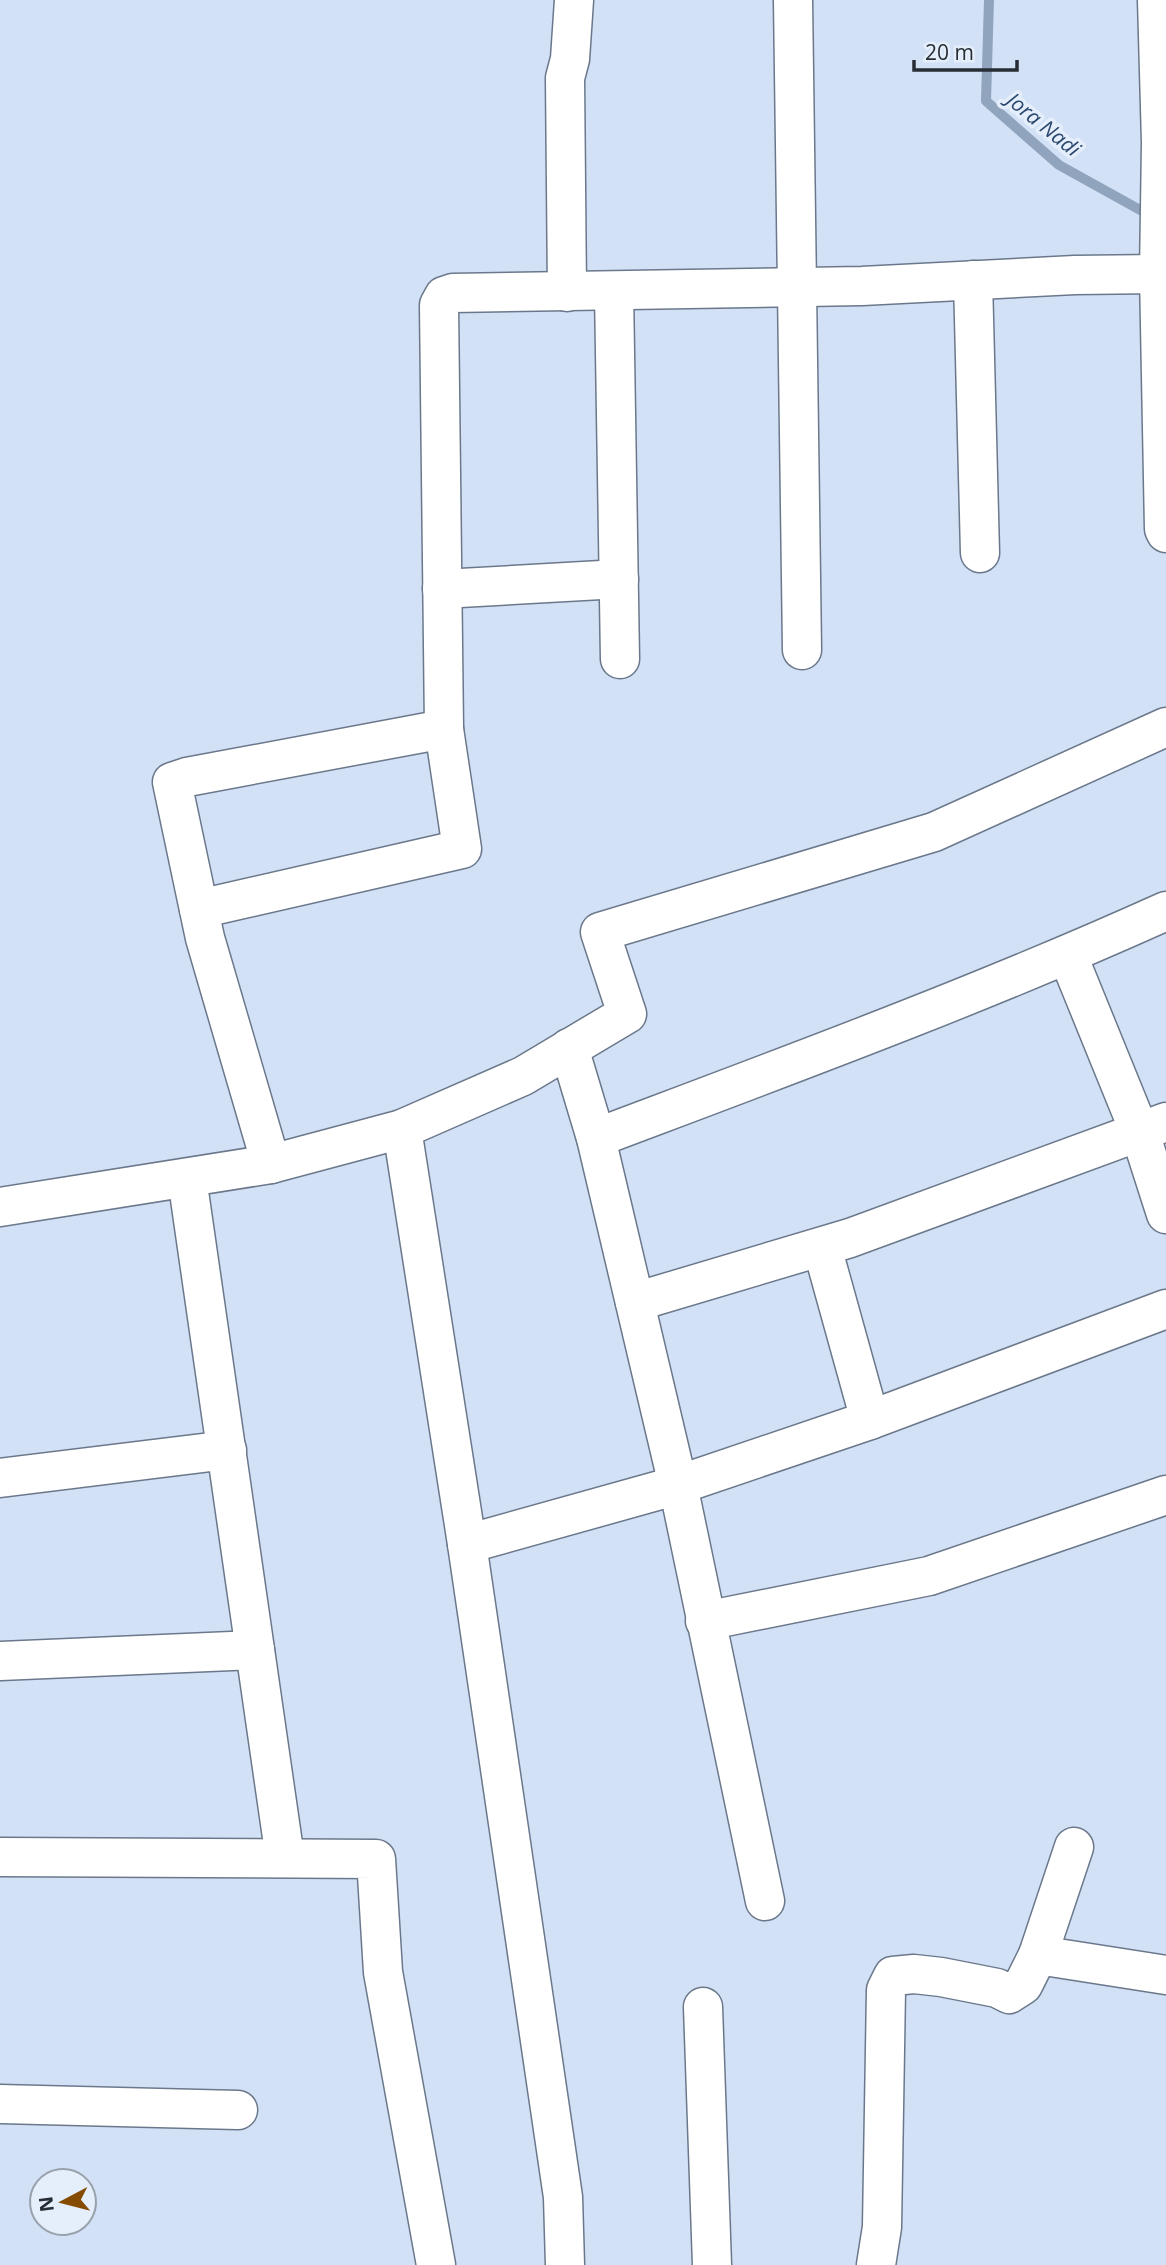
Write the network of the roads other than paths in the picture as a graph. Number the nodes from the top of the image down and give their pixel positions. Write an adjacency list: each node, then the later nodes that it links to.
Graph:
1 (574, 0): 8 (street)
2 (793, 0): 6 (street)
3 (1157, 0): 4 (street)
4 (1159, 259): 5 (street); 9 (street)
5 (974, 279): 6 (street); 10 (street)
6 (797, 287): 7 (street); 13 (street)
7 (614, 291): 8 (street); 11 (street)
8 (567, 292): 12 (street)
9 (1166, 533)
10 (980, 554)
11 (619, 579): 12 (street); 14 (street)
12 (442, 589): 16 (street)
13 (802, 650)
14 (620, 659)
15 (1166, 727): 20 (street)
16 (444, 729): 17 (street); 17 (street)
17 (199, 909): 24 (street)
18 (1166, 911): 19 (street)
19 (1068, 956): 21 (street); 23 (street)
20 (569, 1048): 22 (street); 23 (street)
21 (1153, 1127): 27 (street); 28 (street)
22 (402, 1129): 24 (street); 36 (street)
23 (596, 1138): 29 (street)
24 (271, 1164): 25 (street)
25 (187, 1178): 26 (street); 32 (street)
26 (0, 1207)
27 (1166, 1214)
28 (822, 1247): 29 (street); 31 (street)
29 (635, 1302): 34 (street)
30 (1166, 1309): 31 (street)
31 (870, 1420): 34 (street)
32 (227, 1450): 33 (street); 38 (street)
33 (0, 1478)
34 (678, 1485): 36 (street); 37 (street)
35 (1166, 1496): 37 (street)
36 (467, 1544): 50 (street)
37 (705, 1621): 43 (street)
38 (255, 1650): 39 (street); 42 (street)
39 (0, 1661)
40 (1074, 1847): 44 (street)
41 (0, 1857): 42 (street)
42 (285, 1858): 49 (street)
43 (765, 1901)
44 (1038, 1955): 45 (street); 52 (street)
45 (1166, 1975)
46 (703, 2007): 51 (street)
47 (0, 2104): 48 (street)
48 (238, 2110)
49 (436, 2265)
50 (565, 2265)
51 (712, 2265)
52 (876, 2265)

